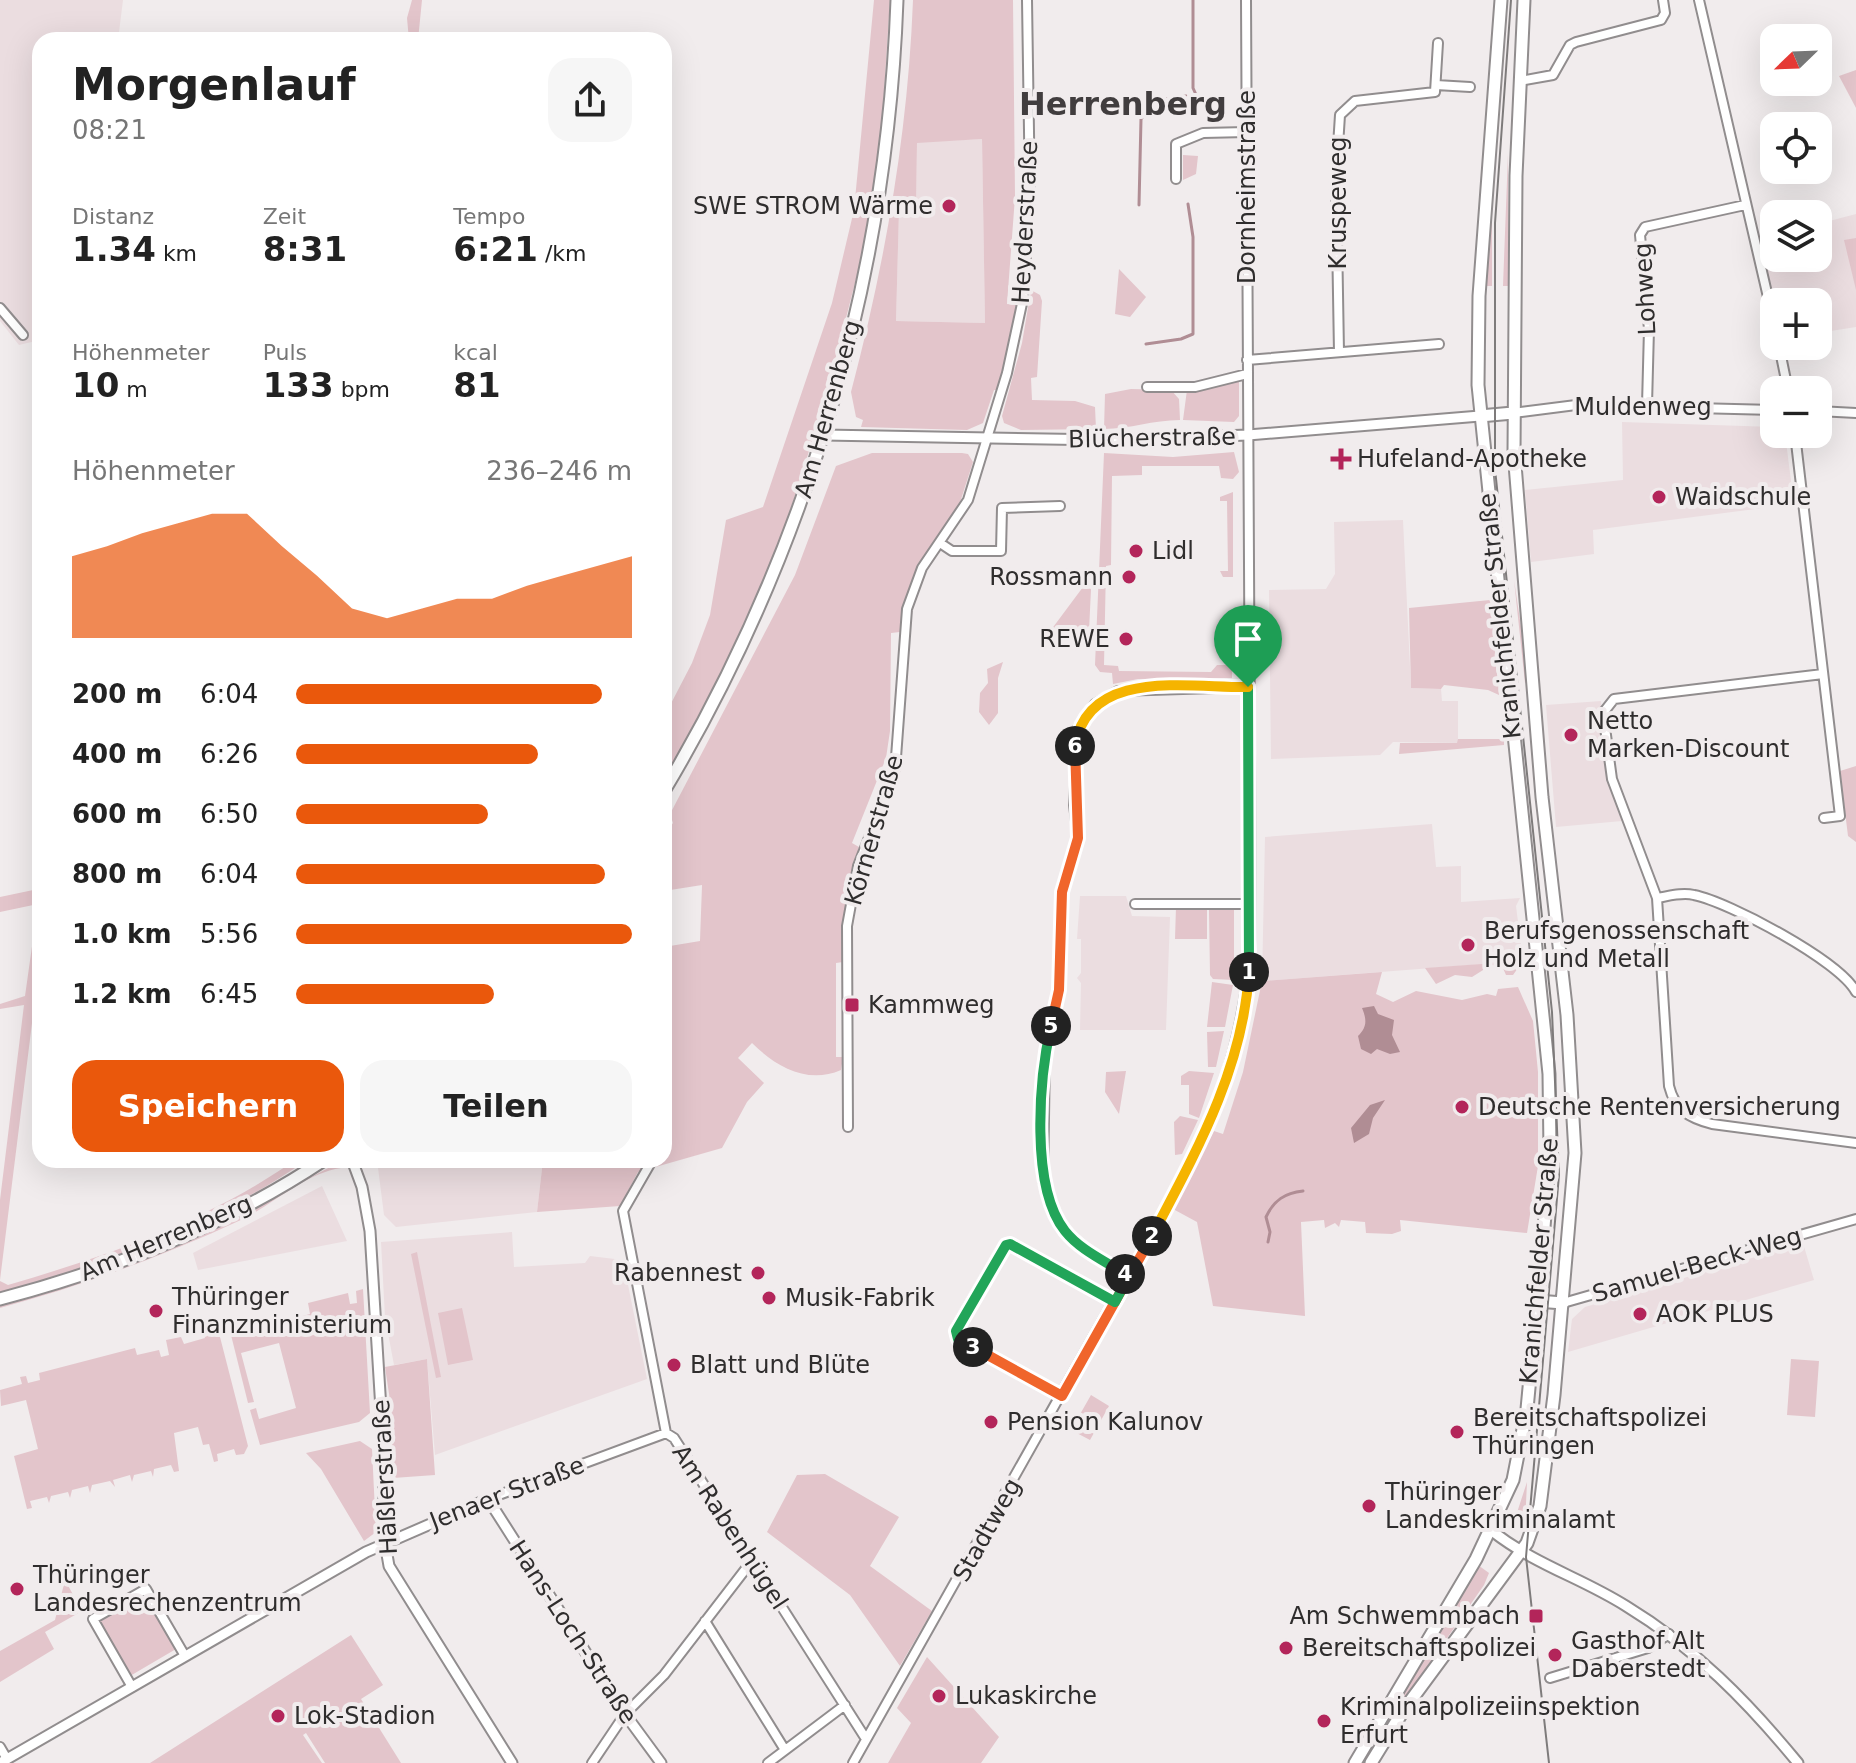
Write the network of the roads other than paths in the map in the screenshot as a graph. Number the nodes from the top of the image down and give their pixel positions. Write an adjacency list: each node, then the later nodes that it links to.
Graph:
1 (897, 0): 31 (main road, Am Herrenberg)
2 (1027, 0): 33 (street, Heyderstraße)
3 (1246, 0): 12 (street, Dornheimstraße)
4 (1501, 0): 30 (main road, Kranichfelder Straße)
5 (1524, 0): 9 (main road, Kranichfelder Straße)
6 (1663, 0): 9 (street)
7 (1699, 0): 14 (street)
8 (1438, 43): 10 (street)
9 (1520, 81): 28 (main road, Kranichfelder Straße)
10 (1436, 85): 11 (street, Kruspeweg); 19 (street, Kruspeweg)
11 (1470, 87)
12 (1247, 132): 13 (street); 20 (street, Dornheimstraße)
13 (1176, 179)
14 (1745, 205): 15 (street); 25 (street, Lohweg)
15 (1765, 288)
16 (0, 308): 17 (street)
17 (23, 335)
18 (1439, 344): 19 (street)
19 (1339, 352): 20 (street)
20 (1247, 360): 21 (street, Dornheimstraße)
21 (1247, 374): 23 (street); 32 (street, Dornheimstraße)
22 (1147, 387): 23 (street)
23 (1181, 388): 24 (street)
24 (1181, 399)
25 (1647, 405): 26 (street, Muldenweg); 28 (street, Muldenweg)
26 (1760, 409)
27 (1832, 412): 29 (street)
28 (1513, 413): 30 (main road); 55 (main road, Kranichfelder Straße)
29 (1856, 413)
30 (1480, 416): 32 (street, Blücherstraße); 54 (main road, Kranichfelder Straße)
31 (824, 435): 33 (street, Blücherstraße); 39 (main road, Am Herrenberg)
32 (1248, 435): 33 (street, Blücherstraße); 38 (street, Dornheimstraße)
33 (988, 439): 36 (street, Körnerstraße)
34 (1797, 448): 37 (street)
35 (1060, 506): 36 (street)
36 (940, 543): 45 (street, Körnerstraße)
37 (1823, 674): 40 (street); 41 (street)
38 (1248, 687): 43 (street, Dornheimstraße); 51 (street)
39 (672, 776)
40 (1824, 818)
41 (1657, 898): 44 (street); 46 (street)
42 (1135, 904): 43 (street)
43 (1250, 904): 51 (street, Stadtweg)
44 (1856, 992)
45 (848, 1127)
46 (1856, 1143)
47 (311, 1168): 52 (main road, Am Herrenberg)
48 (355, 1168): 60 (street, Häßlerstraße)
49 (648, 1168): 57 (street, Am Rabenhügel)
50 (1856, 1219): 55 (street, Samuel-Beck-Weg)
51 (1129, 1276): 53 (street, Stadtweg)
52 (0, 1299)
53 (1117, 1299): 56 (street, Stadtweg); 56 (street)
54 (1537, 1301): 55 (main road, Samuel-Beck-Weg); 59 (main road, Kranichfelder Straße)
55 (1563, 1303): 61 (main road, Kranichfelder Straße)
56 (1062, 1396): 70 (street, Stadtweg)
57 (666, 1433): 58 (street, Jenaer Straße); 62 (street, Am Rabenhügel)
58 (488, 1499): 60 (street, Jenaer Straße); 69 (street, Hans-Loch-Straße)
59 (1492, 1531): 61 (street); 79 (main road)
60 (385, 1543): 65 (street, Jenaer Straße); 74 (street, Häßlerstraße)
61 (1520, 1553): 64 (street); 80 (main road)
62 (751, 1562): 63 (street); 68 (street, Am Rabenhügel)
63 (705, 1621): 69 (street); 72 (street)
64 (1669, 1634): 66 (street); 81 (street)
65 (185, 1656): 67 (street, Jenaer Straße); 67 (street)
66 (1550, 1678)
67 (132, 1687): 73 (street, Jenaer Straße)
68 (845, 1705): 70 (street, Am Rabenhügel); 72 (street)
69 (625, 1714): 75 (street); 76 (street, Hans-Loch-Straße)
70 (866, 1739): 78 (street, Stadtweg)
71 (0, 1747): 73 (street)
72 (785, 1750): 77 (street)
73 (4, 1761)
74 (512, 1763)
75 (592, 1763)
76 (661, 1763)
77 (768, 1763)
78 (853, 1763)
79 (1355, 1763)
80 (1371, 1763)
81 (1798, 1763)

